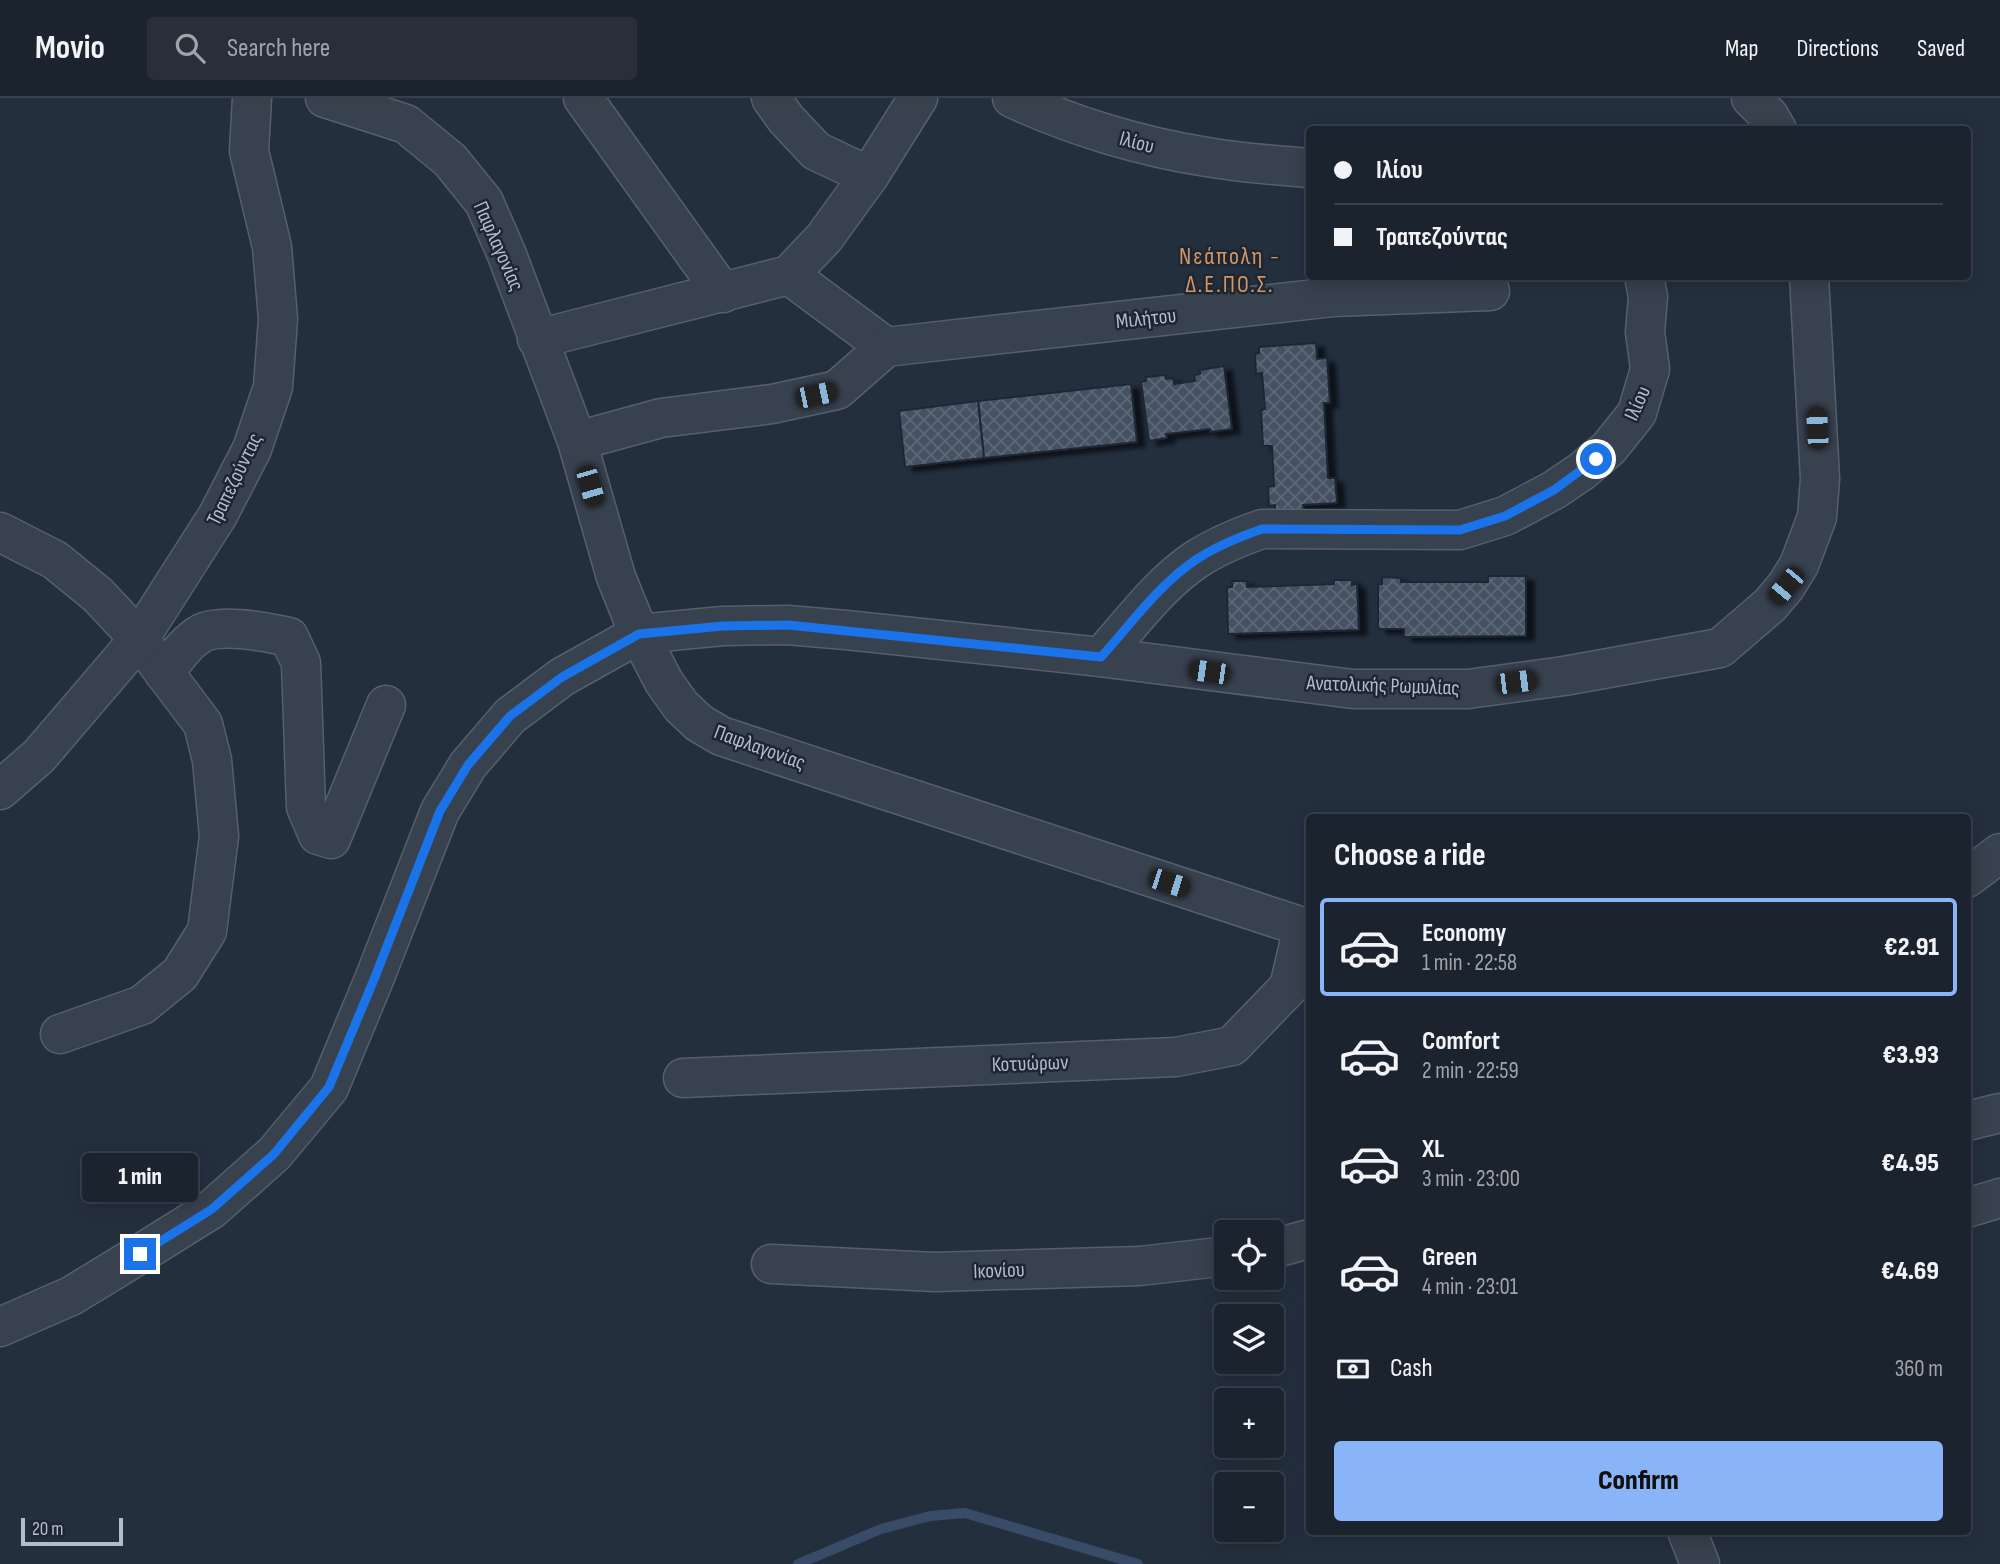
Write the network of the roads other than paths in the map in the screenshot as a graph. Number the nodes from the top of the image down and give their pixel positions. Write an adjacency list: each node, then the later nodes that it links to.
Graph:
1 (252, 98): 21 (street, Τραπεζούντας)
2 (325, 98): 16 (street, Παφλαγονίας)
3 (583, 98): 15 (street)
4 (771, 98): 10 (street)
5 (918, 98): 10 (street)
6 (1012, 98): 9 (street, Ιλίου)
7 (1751, 98): 8 (street)
8 (1775, 126)
9 (1306, 169)
10 (869, 176): 11 (street)
11 (789, 275): 15 (street); 17 (street)
12 (1645, 280): 22 (street, Ιλίου)
13 (1809, 280): 22 (street, Ανατολικής Ρωμυλίας)
14 (1490, 291): 17 (street, Μιλήτου)
15 (723, 293): 16 (street)
16 (537, 339): 18 (street, Παφλαγονίας)
17 (886, 348): 18 (street)
18 (577, 441): 20 (street, Παφλαγονίας)
19 (0, 532): 21 (street)
20 (639, 634): 22 (street, Ανατολικής Ρωμυλίας); 28 (street, Παφλαγονίας); 39 (street)
21 (139, 639): 23 (street); 25 (street, Τραπεζούντας)
22 (1101, 657)
23 (164, 673): 24 (street); 29 (street)
24 (386, 705)
25 (0, 790)
26 (2000, 853): 27 (street)
27 (1971, 875)
28 (1306, 928): 30 (street, Κοτυώρων)
29 (60, 1034)
30 (683, 1077)
31 (2000, 1113): 32 (street)
32 (1971, 1120)
33 (2000, 1198): 34 (street)
34 (1971, 1207)
35 (1306, 1240): 36 (street)
36 (1284, 1246)
37 (1214, 1257): 38 (street, Ικονίου)
38 (771, 1264)
39 (0, 1327)
40 (1689, 1535): 41 (street)
41 (1700, 1564)

